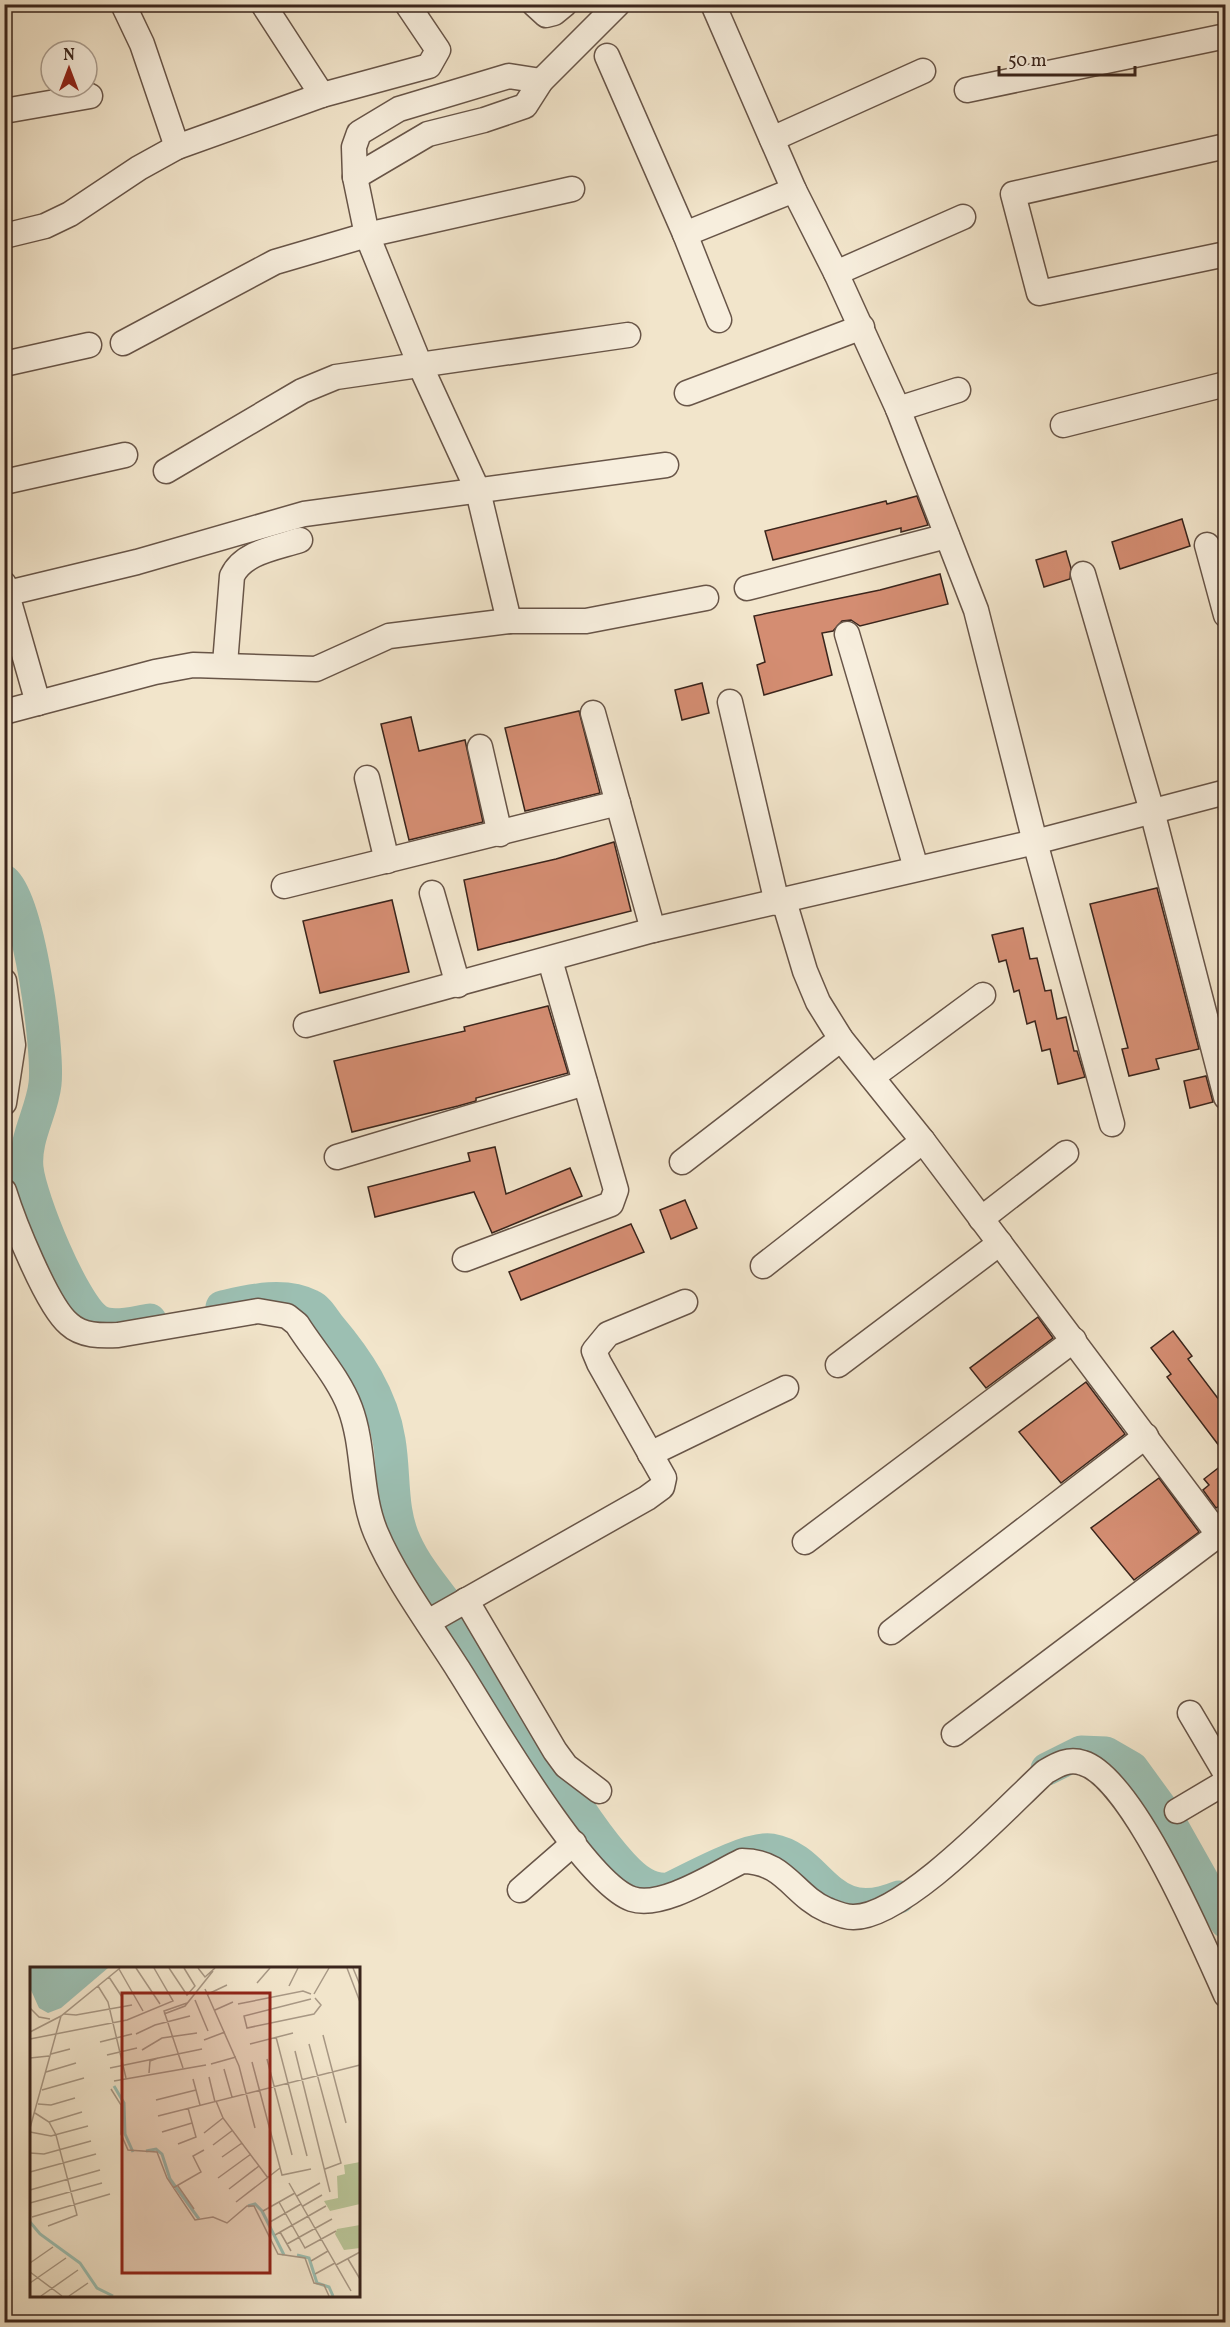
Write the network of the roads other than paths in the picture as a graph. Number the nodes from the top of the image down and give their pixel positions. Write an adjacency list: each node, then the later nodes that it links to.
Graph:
1 (123, 4): 18 (street)
2 (263, 4): 13 (street)
3 (407, 4): 13 (street)
4 (534, 4): 5 (street)
5 (565, 4)
6 (611, 7): 11 (street)
7 (720, 7): 16 (street)
8 (1226, 36): 12 (street)
9 (607, 56): 23 (street)
10 (923, 72): 16 (street)
11 (541, 81): 19 (street); 19 (street)
12 (967, 90)
13 (322, 94): 18 (street)
14 (73, 99): 15 (street)
15 (4, 111)
16 (772, 139): 21 (street)
17 (1226, 146): 26 (street)
18 (177, 147): 25 (street)
19 (355, 177): 24 (street)
20 (572, 189): 24 (street)
21 (794, 190): 23 (street); 27 (street)
22 (963, 217): 27 (street)
23 (685, 234): 28 (street)
24 (367, 235): 31 (street); 34 (street)
25 (4, 236)
26 (1226, 254)
27 (836, 273): 29 (street)
28 (719, 320)
29 (862, 327): 37 (street); 38 (street)
30 (628, 335): 34 (street)
31 (123, 343)
32 (89, 345): 33 (street)
33 (4, 364)
34 (420, 365): 42 (street); 44 (street)
35 (1226, 384): 39 (street)
36 (958, 390): 38 (street)
37 (687, 393)
38 (898, 410): 45 (street)
39 (1063, 425)
40 (125, 455): 43 (street)
41 (666, 465): 44 (street)
42 (166, 471)
43 (4, 482)
44 (478, 491): 50 (street); 53 (street)
45 (947, 536): 49 (street); 66 (street)
46 (300, 540): 55 (street)
47 (1207, 545): 52 (street)
48 (1083, 574): 64 (street)
49 (747, 588)
50 (5, 591): 57 (street)
51 (706, 598): 53 (street)
52 (1226, 615)
53 (509, 621): 55 (street)
54 (847, 634): 68 (street)
55 (225, 664): 57 (street)
56 (730, 702): 71 (street)
57 (38, 703): 58 (street)
58 (4, 712)
59 (593, 714): 63 (street)
60 (480, 747): 65 (street)
61 (367, 777): 67 (street)
62 (1226, 792): 64 (street)
63 (618, 803): 65 (street); 72 (street)
64 (1152, 811): 66 (street); 81 (street)
65 (500, 834): 67 (street)
66 (1035, 842): 68 (street); 83 (street)
67 (387, 861): 69 (street)
68 (916, 868): 71 (street)
69 (284, 886)
70 (432, 893): 75 (street)
71 (780, 902): 72 (street); 78 (street)
72 (653, 930): 73 (street)
73 (550, 960): 75 (street); 80 (street)
74 (4, 981): 82 (street)
75 (458, 985): 77 (street)
76 (983, 995): 79 (street)
77 (306, 1025)
78 (841, 1039): 79 (street); 87 (street)
79 (872, 1077): 84 (street)
80 (585, 1083): 86 (street); 91 (street)
81 (1226, 1097)
82 (4, 1103)
83 (1112, 1124)
84 (923, 1141): 89 (street); 92 (street)
85 (1066, 1154): 89 (street)
86 (337, 1157)
87 (682, 1162)
88 (4, 1191): 102 (street)
89 (981, 1219): 90 (street)
90 (1000, 1243): 94 (street); 95 (street)
91 (465, 1259)
92 (763, 1266)
93 (685, 1302): 98 (street)
94 (1074, 1340): 97 (street); 100 (street)
95 (838, 1365)
96 (786, 1388): 98 (street)
97 (1146, 1436): 99 (street); 103 (street)
98 (650, 1454): 101 (street)
99 (1222, 1532): 105 (street)
100 (805, 1542)
101 (465, 1601): 102 (street); 108 (street)
102 (434, 1618): 110 (street)
103 (891, 1632)
104 (1190, 1713): 106 (street)
105 (954, 1734)
106 (1226, 1774)
107 (1226, 1782): 109 (street)
108 (599, 1791)
109 (1178, 1811)
110 (574, 1843): 111 (street); 112 (street)
111 (520, 1890)
112 (1226, 1995)

